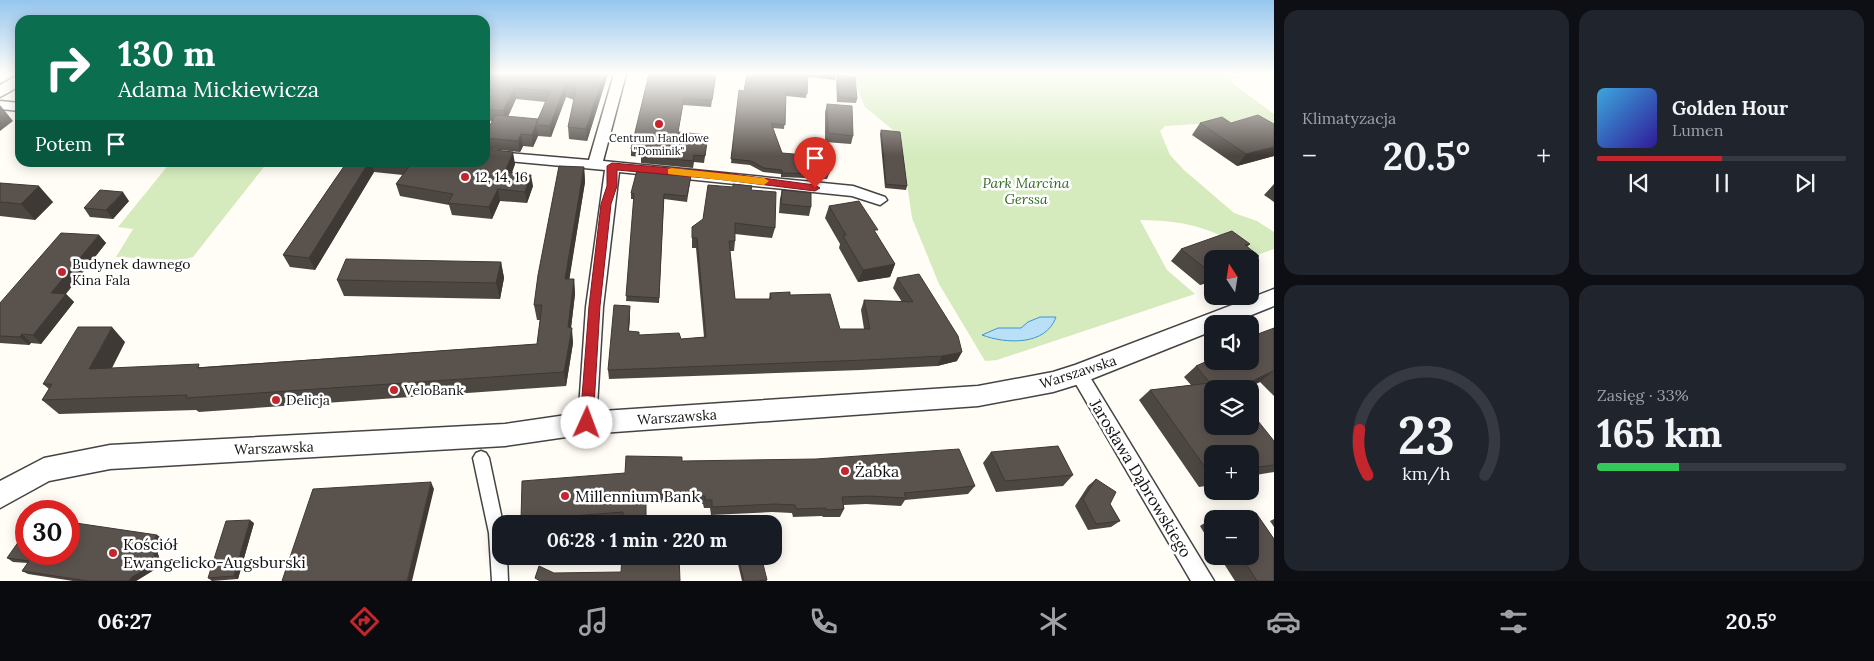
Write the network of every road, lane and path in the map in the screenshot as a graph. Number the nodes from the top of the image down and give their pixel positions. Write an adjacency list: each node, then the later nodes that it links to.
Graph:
1 (615, 101): 5 (street)
2 (0, 104): 3 (street)
3 (15, 106)
4 (490, 155): 5 (street)
5 (604, 165): 6 (street); 9 (street)
6 (880, 200)
7 (1274, 297): 8 (street, Warszawska)
8 (1079, 374): 9 (street, Warszawska); 13 (street, Jarosława Dąbrowskiego)
9 (587, 423): 11 (street, Warszawska)
10 (481, 458): 12 (street)
11 (0, 495)
12 (500, 581)
13 (1203, 581)

